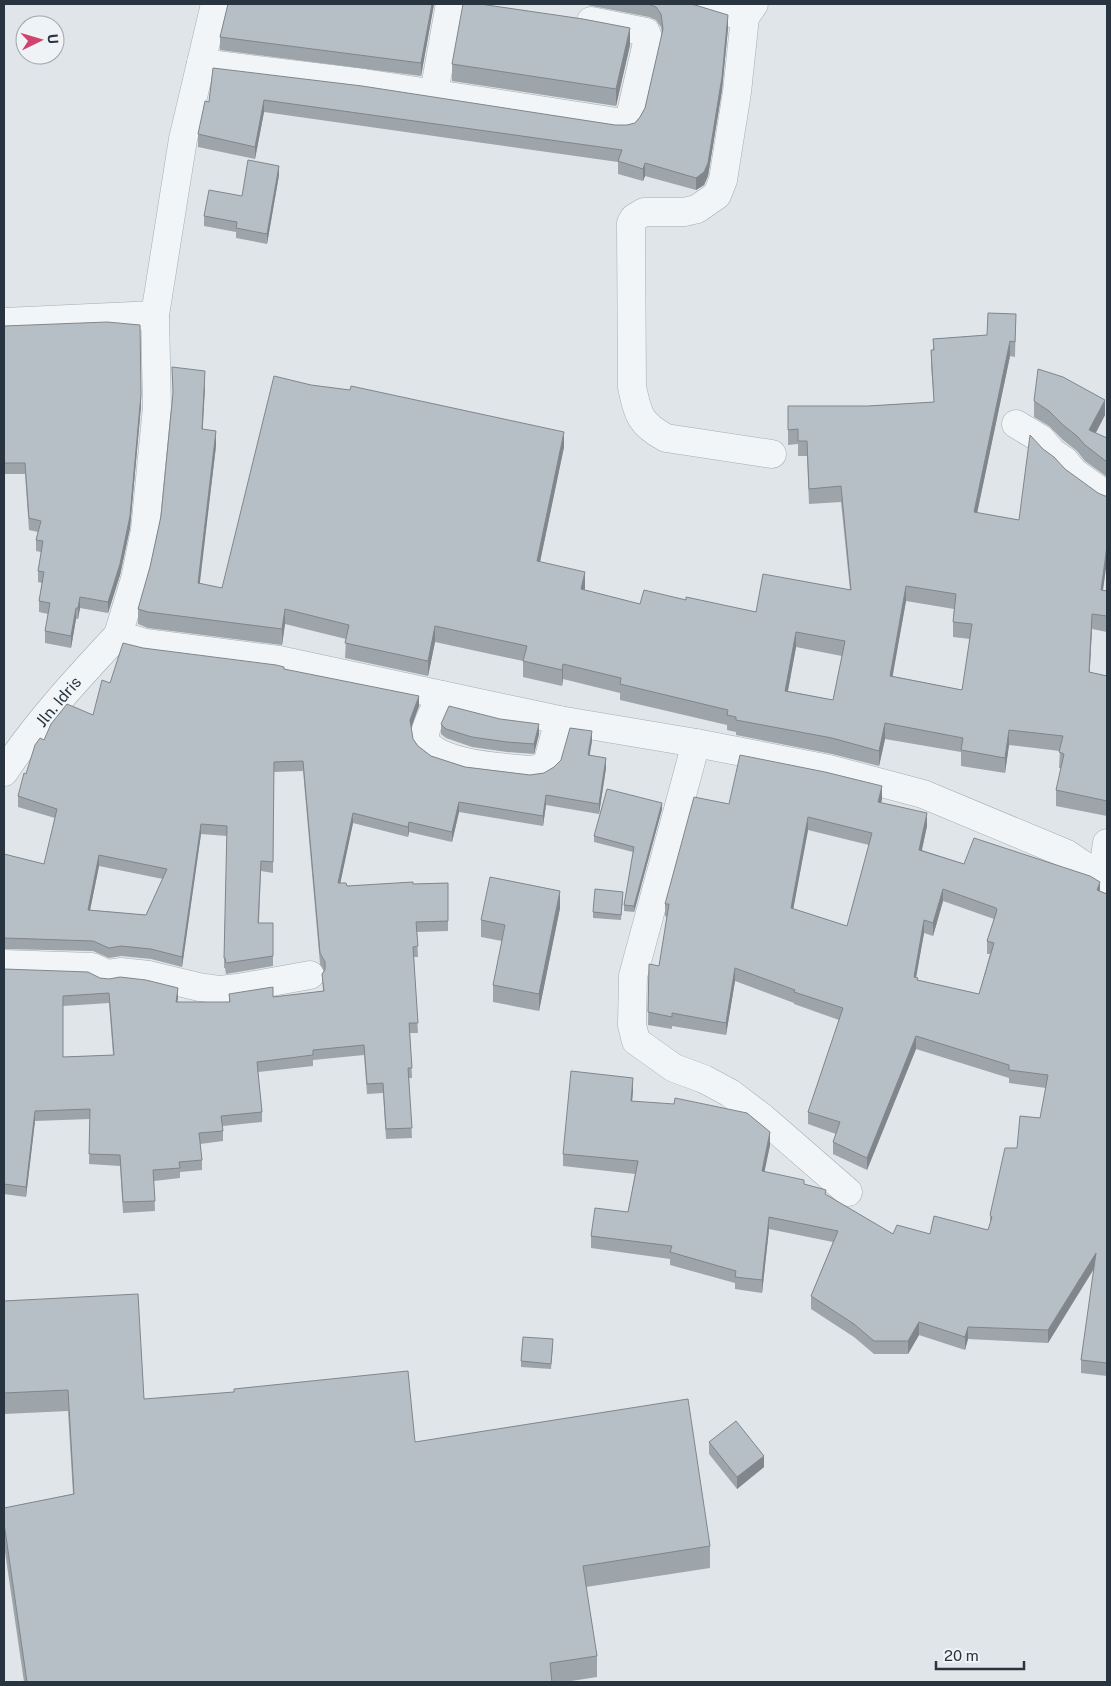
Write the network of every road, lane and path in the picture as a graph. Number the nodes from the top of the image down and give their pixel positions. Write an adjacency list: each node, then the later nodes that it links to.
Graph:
1 (215, 4): 6 (street)
2 (450, 4): 7 (street)
3 (702, 4): 4 (street)
4 (749, 10): 11 (street)
5 (566, 18): 7 (street)
6 (201, 63): 7 (street); 8 (street)
7 (434, 93)
8 (155, 315): 9 (street); 13 (street)
9 (4, 322)
10 (1016, 424): 12 (street)
11 (772, 454)
12 (1107, 496)
13 (118, 635): 14 (street); 17 (street, Jln. Idris)
14 (442, 695): 15 (street); 15 (street)
15 (559, 720): 16 (street)
16 (696, 743): 19 (street); 22 (street)
17 (4, 772)
18 (1107, 843): 19 (street)
19 (1105, 879)
20 (4, 964): 21 (street)
21 (310, 975)
22 (848, 1192)

